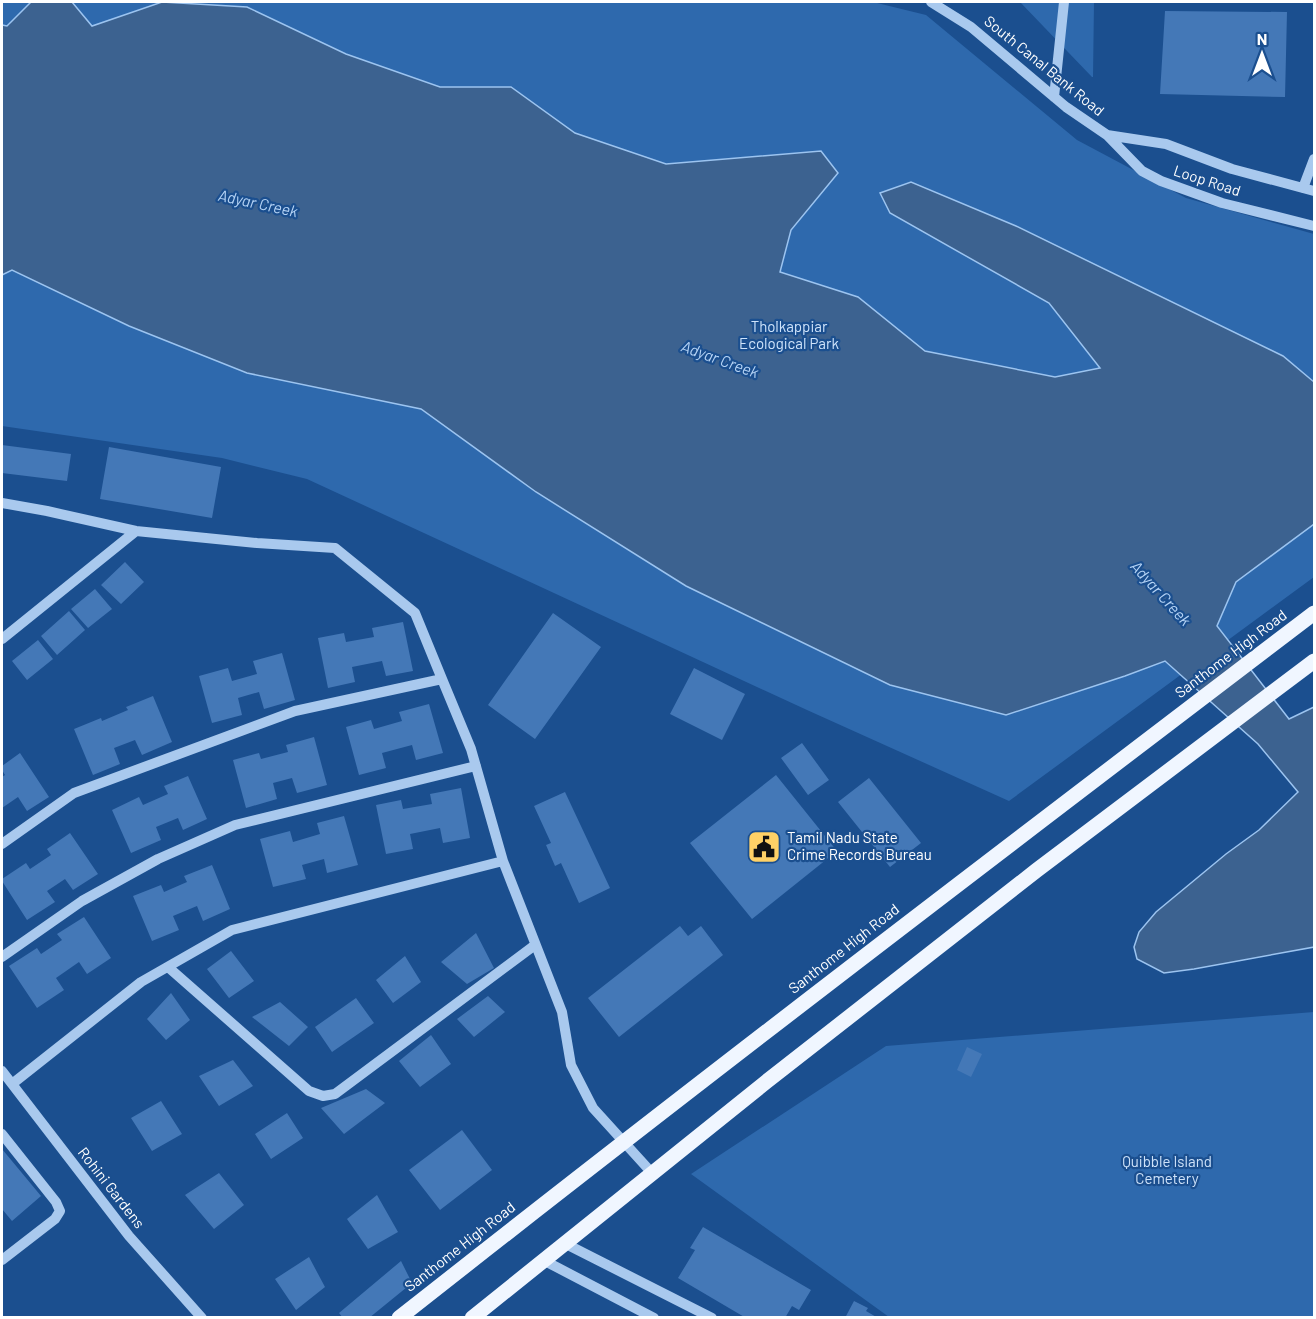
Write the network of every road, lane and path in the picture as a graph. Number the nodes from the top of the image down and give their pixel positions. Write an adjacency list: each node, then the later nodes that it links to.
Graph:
1 (931, 2): 3 (street, South Canal Bank Road)
2 (1064, 2): 3 (street)
3 (1054, 96): 4 (street, South Canal Bank Road)
4 (1107, 135): 6 (street, South Canal Bank Road); 7 (street, Loop Road)
5 (1314, 159): 6 (street)
6 (1309, 190)
7 (1314, 226)
8 (2, 503): 9 (street)
9 (136, 531): 11 (street); 13 (street)
10 (1314, 614): 23 (main road, Santhome High Road)
11 (2, 639)
12 (1314, 661): 24 (main road)
13 (442, 679): 14 (street); 15 (street)
14 (476, 766): 16 (street); 18 (street)
15 (2, 844)
16 (503, 861): 17 (street); 19 (street)
17 (535, 945): 19 (street); 23 (street)
18 (2, 957)
19 (168, 967): 21 (street)
20 (2, 1071): 21 (street, Rohini Gardens)
21 (12, 1084): 28 (street, Rohini Gardens)
22 (2, 1134): 26 (street)
23 (624, 1141): 24 (street); 29 (main road, Santhome High Road)
24 (652, 1173): 25 (main road)
25 (564, 1243): 27 (main road); 32 (street)
26 (2, 1260)
27 (543, 1260): 30 (main road); 31 (street)
28 (202, 1317)
29 (399, 1317)
30 (472, 1317)
31 (654, 1317)
32 (712, 1317)

